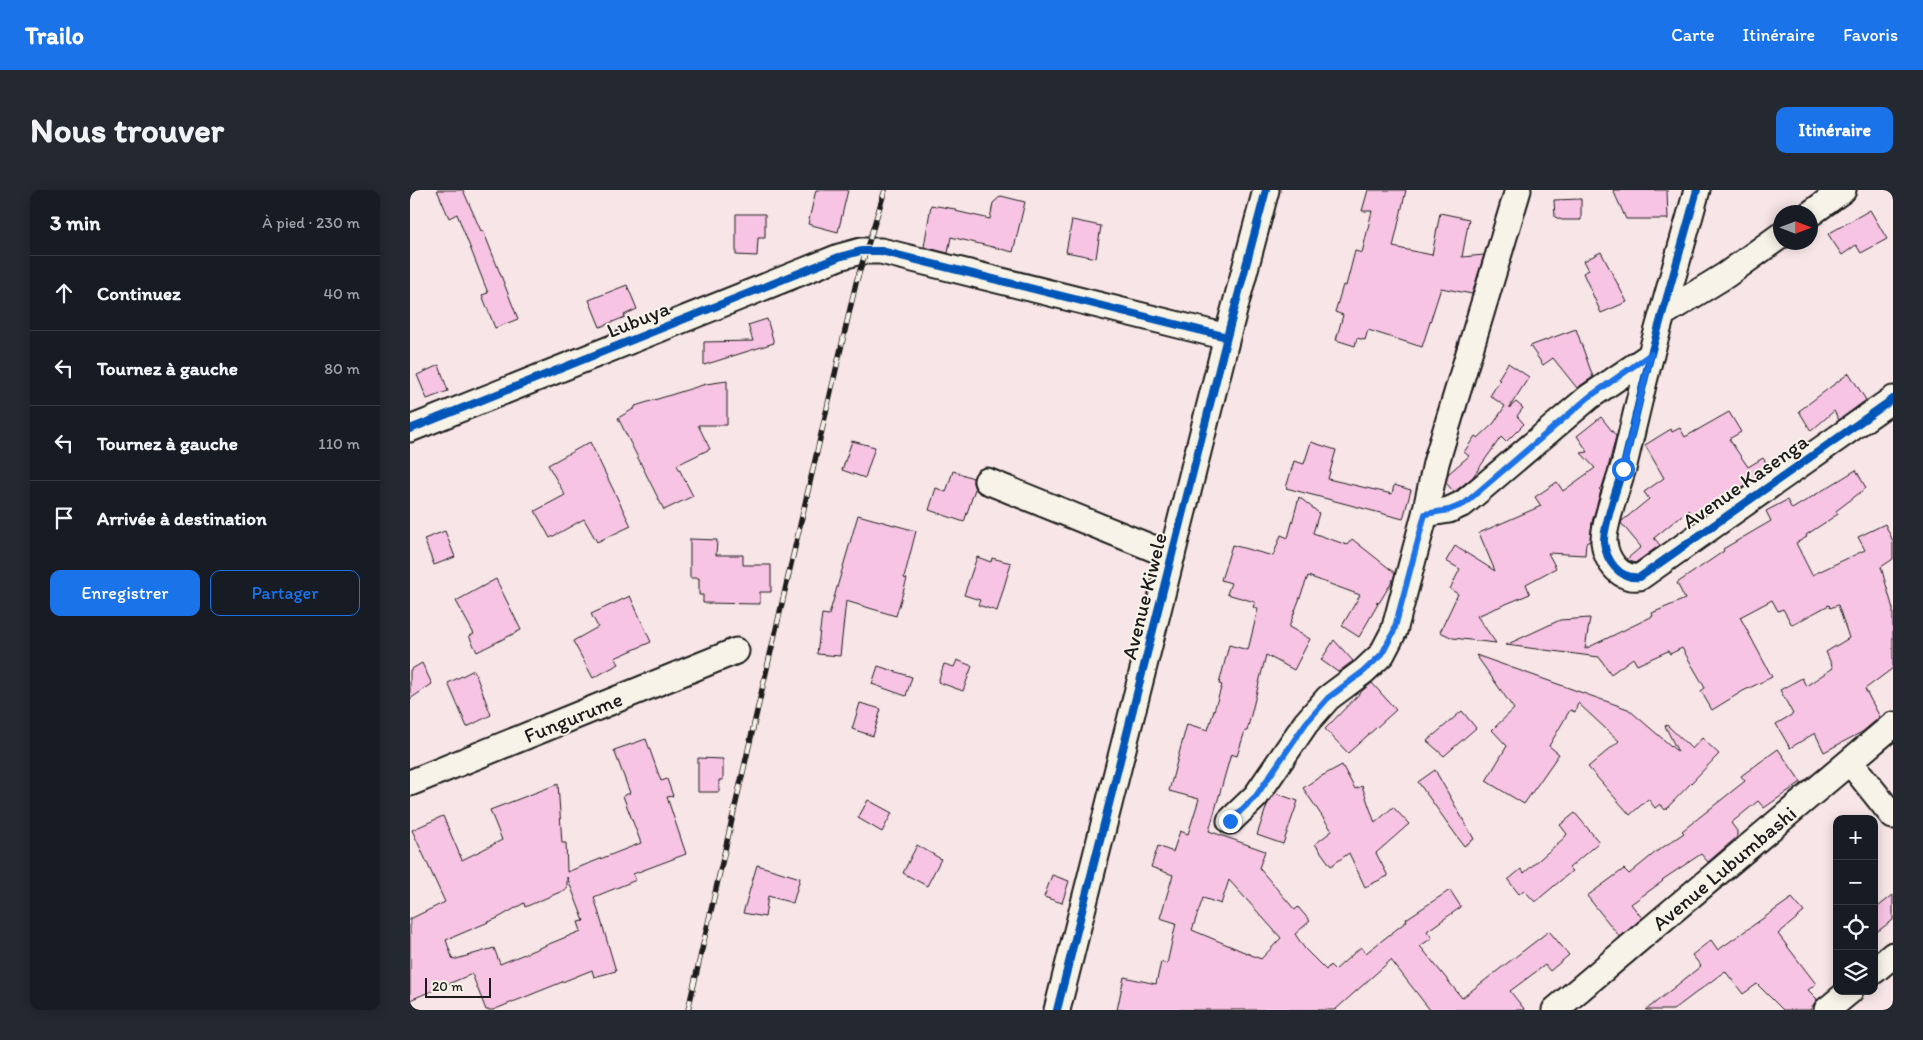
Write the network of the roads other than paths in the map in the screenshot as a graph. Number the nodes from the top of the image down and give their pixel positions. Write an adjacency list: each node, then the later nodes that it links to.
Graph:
1 (1266, 190): 8 (street, Avenue Kiwele)
2 (1518, 190): 13 (street)
3 (1697, 190): 7 (street)
4 (1844, 190): 5 (street)
5 (1818, 208)
6 (1773, 241): 7 (street)
7 (1664, 313): 9 (street)
8 (1227, 337): 11 (street, Lubuya); 14 (street, Avenue Kiwele)
9 (1651, 354): 10 (street, Avenue Kasenga); 13 (street)
10 (1893, 399)
11 (410, 429)
12 (987, 481): 14 (street)
13 (1425, 514): 20 (street)
14 (1172, 556): 24 (street, Avenue Kiwele)
15 (736, 651): 18 (street, Fungurume)
16 (1893, 725): 17 (street, Avenue Lubumbashi)
17 (1850, 762): 19 (street); 25 (street, Avenue Lubumbashi)
18 (410, 783)
19 (1893, 816)
20 (1230, 821)
21 (1893, 955): 22 (street)
22 (1878, 967)
23 (1845, 995): 26 (street)
24 (1057, 1010)
25 (1555, 1010)
26 (1827, 1010)

